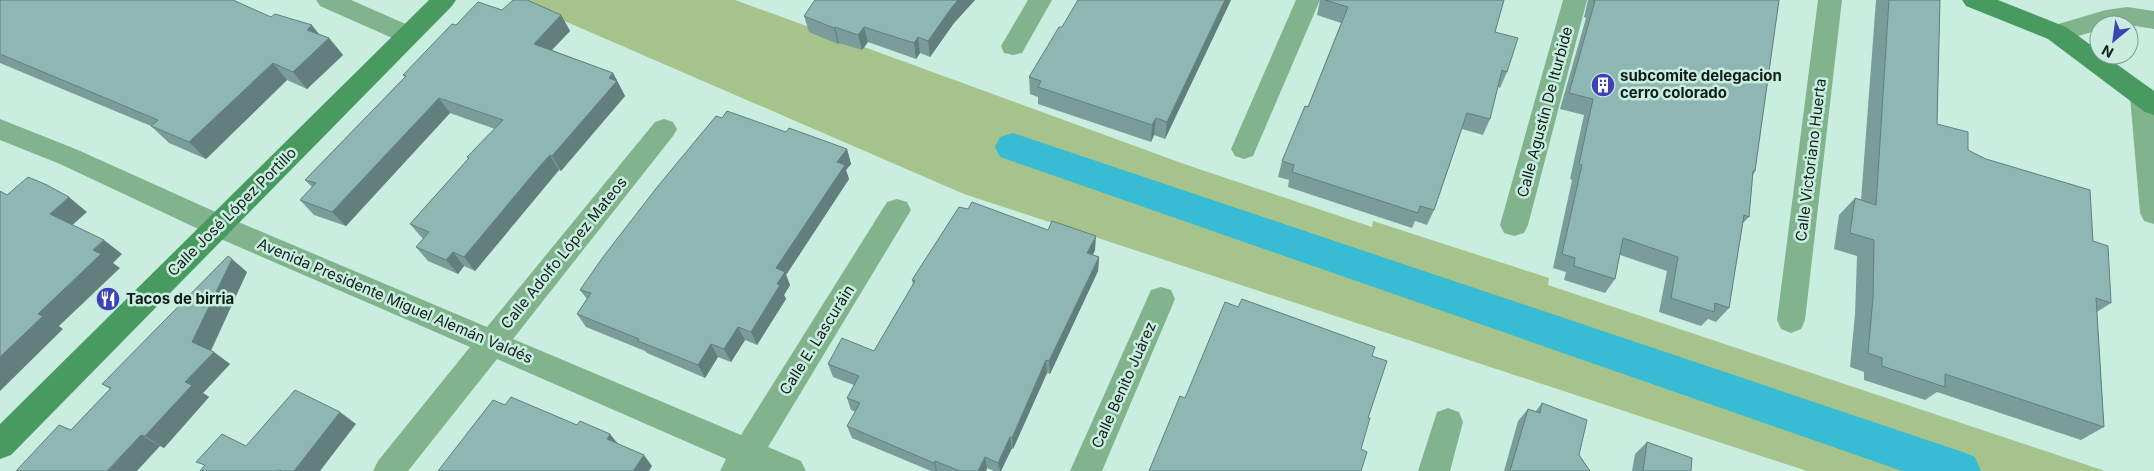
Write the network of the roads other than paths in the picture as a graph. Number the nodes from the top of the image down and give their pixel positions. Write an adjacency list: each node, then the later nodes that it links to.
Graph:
1 (328, 0): 10 (street)
2 (444, 0): 10 (street, Calle José López Portillo)
3 (1040, 0): 11 (street)
4 (1308, 0): 15 (street)
5 (1575, 0): 18 (street, Calle Agustín De Iturbide)
6 (1830, 0): 21 (street, Calle Victoriano Huerta)
7 (1974, 0): 9 (street)
8 (2154, 20): 9 (street)
9 (2057, 33): 12 (street)
10 (408, 35): 19 (street, Calle José López Portillo)
11 (1013, 46)
12 (2148, 101): 17 (street)
13 (0, 129): 19 (street, Avenida Presidente Miguel Alemán Valdés)
14 (664, 129): 22 (street, Calle Adolfo López Mateos)
15 (1244, 149)
16 (897, 210): 25 (street, Calle E. Lascuráin)
17 (2154, 213)
18 (1514, 224)
19 (219, 226): 22 (street, Avenida Presidente Miguel Alemán Valdés); 24 (street, Calle José López Portillo)
20 (1162, 299): 28 (street, Calle Benito Juárez)
21 (1791, 320)
22 (492, 343): 25 (street, Avenida Presidente Miguel Alemán Valdés); 26 (street, Calle Adolfo López Mateos)
23 (1448, 422): 29 (street)
24 (0, 445)
25 (742, 462): 27 (street, Avenida Presidente Miguel Alemán Valdés)
26 (390, 471)
27 (790, 471)
28 (1086, 471)
29 (1434, 471)

